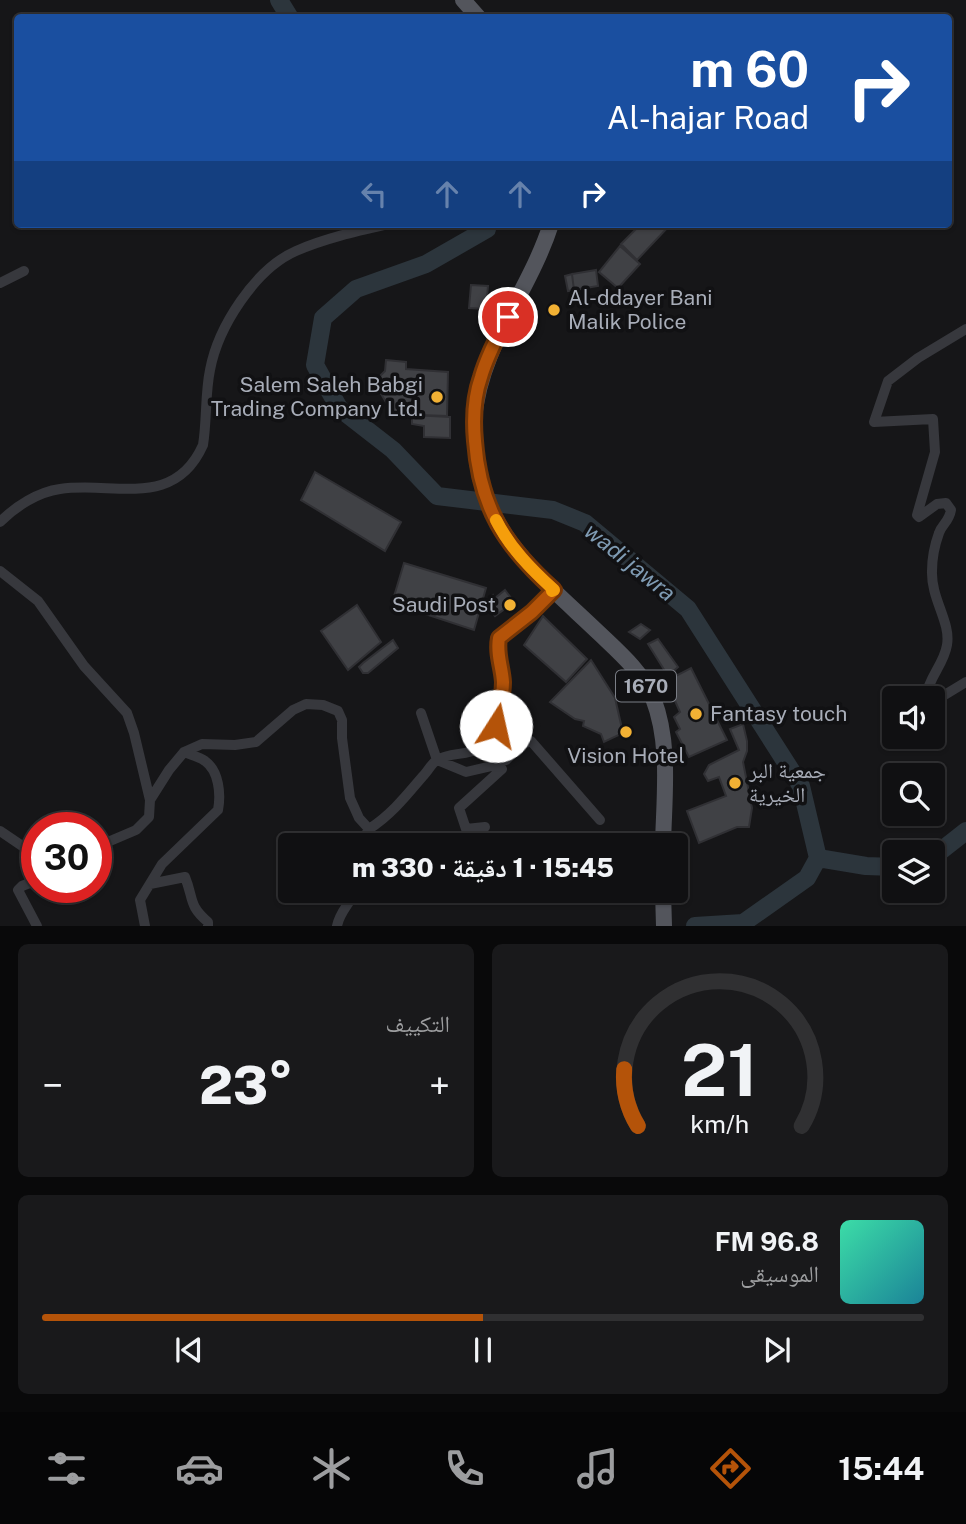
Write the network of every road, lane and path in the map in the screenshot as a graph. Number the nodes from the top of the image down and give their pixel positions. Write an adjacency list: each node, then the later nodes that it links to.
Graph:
1 (463, 0): 2 (main road)
2 (475, 14)
3 (373, 228): 8 (street)
4 (549, 228): 10 (main road, 1670)
5 (24, 271): 6 (street)
6 (0, 283)
7 (966, 329): 12 (street)
8 (0, 522)
9 (0, 570): 18 (street)
10 (554, 590): 16 (street); 24 (main road, 1670)
11 (966, 682): 13 (street)
12 (928, 686)
13 (945, 695)
14 (421, 713): 16 (street)
15 (184, 752): 18 (street); 21 (street); 27 (street)
16 (437, 760): 17 (street); 21 (street)
17 (492, 766): 19 (street); 20 (street)
18 (149, 800): 25 (street)
19 (600, 820)
20 (485, 827)
21 (369, 829): 23 (street)
22 (0, 831): 26 (street)
23 (367, 833)
24 (663, 833)
25 (112, 840)
26 (21, 845)
27 (150, 884): 32 (street); 33 (street)
28 (25, 903): 31 (street)
29 (350, 903): 34 (street)
30 (663, 903): 35 (main road)
31 (37, 926)
32 (145, 926)
33 (208, 926)
34 (337, 926)
35 (664, 926)

